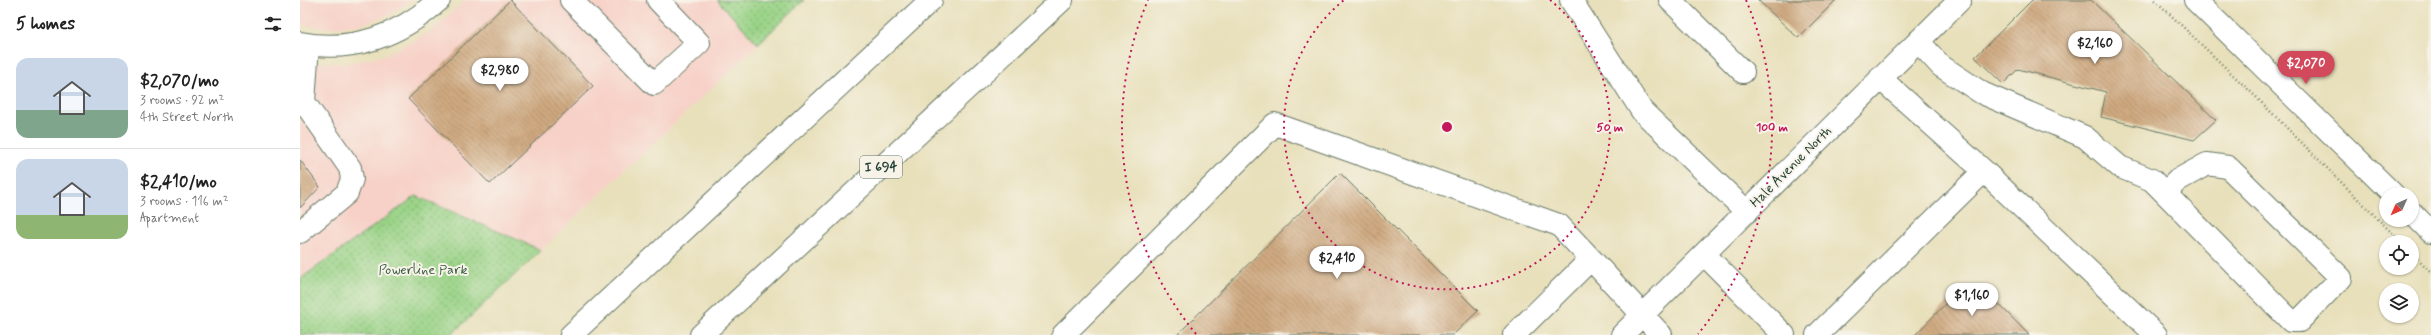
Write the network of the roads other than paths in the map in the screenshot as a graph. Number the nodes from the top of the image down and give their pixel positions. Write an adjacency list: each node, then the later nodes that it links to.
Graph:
1 (439, 0): 11 (main road)
2 (571, 0): 3 (main road)
3 (658, 0)
4 (931, 0): 25 (main road)
5 (1062, 0): 26 (main road, I 694)
6 (1571, 0): 18 (main road)
7 (1670, 0): 12 (main road)
8 (1960, 0): 10 (main road, Hale Avenue North)
9 (2195, 0): 16 (main road)
10 (1918, 41): 13 (main road, Hale Avenue North); 17 (main road)
11 (304, 44): 14 (main road)
12 (1743, 72)
13 (1880, 78): 15 (main road); 18 (main road, Hale Avenue North)
14 (302, 102): 20 (main road)
15 (1984, 171): 32 (main road); 33 (main road)
16 (2386, 187)
17 (2165, 193): 17 (main road)
18 (1747, 212): 22 (main road, Hale Avenue North)
19 (2419, 220): 21 (main road)
20 (300, 232)
21 (2431, 232)
22 (1704, 254): 24 (main road, Hale Avenue North); 31 (main road)
23 (1591, 259): 24 (main road); 27 (main road); 28 (main road)
24 (1642, 315): 29 (main road, Hale Avenue North); 30 (main road)
25 (571, 335)
26 (701, 335)
27 (1063, 335)
28 (1514, 335)
29 (1622, 335)
30 (1661, 335)
31 (1784, 335)
32 (1818, 335)
33 (2156, 335)

